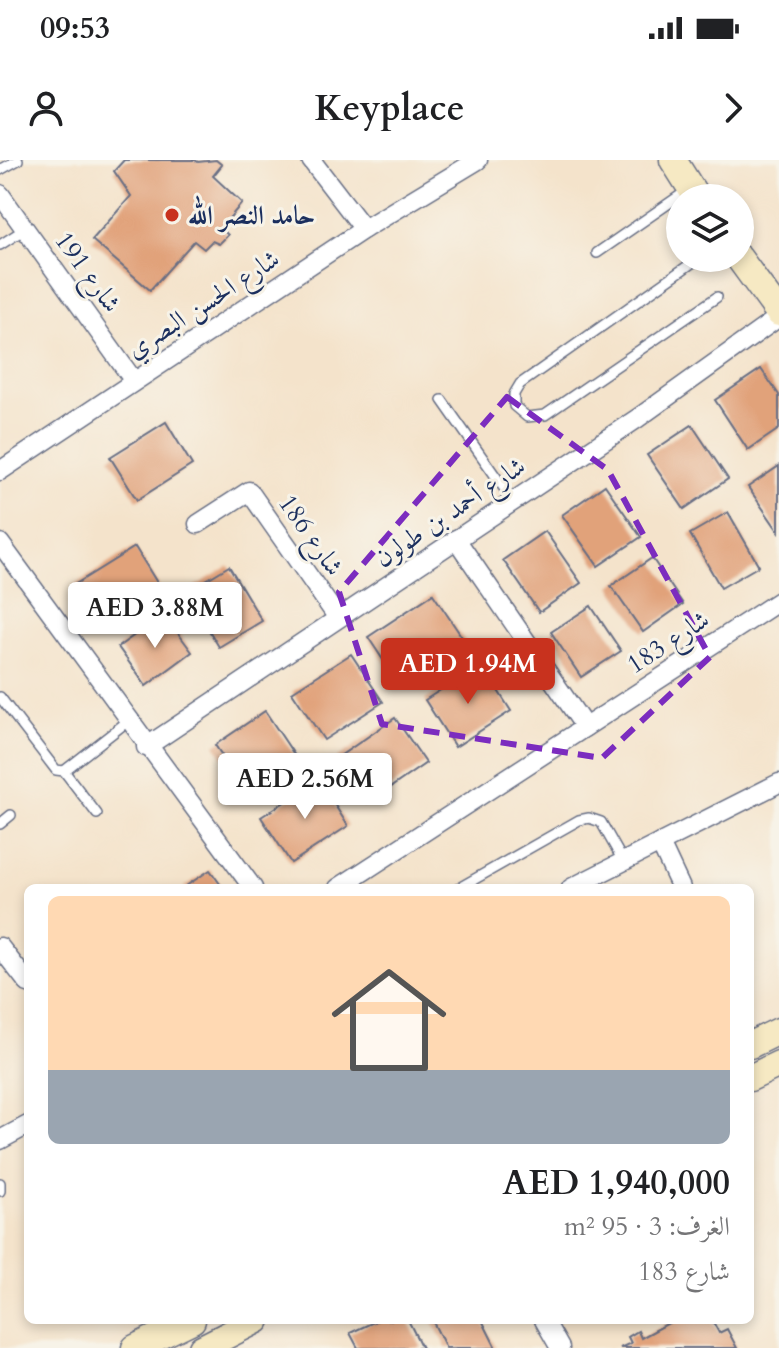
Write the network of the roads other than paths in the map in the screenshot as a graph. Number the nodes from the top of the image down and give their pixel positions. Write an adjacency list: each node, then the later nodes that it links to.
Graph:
1 (18, 160): 5 (lane)
2 (311, 160): 10 (street)
3 (478, 160): 10 (street, شارع الحسن البصري)
4 (673, 160): 6 (street)
5 (0, 170)
6 (688, 184)
7 (0, 194): 9 (street, شارع 191)
8 (666, 210): 12 (lane)
9 (25, 229): 11 (lane); 17 (street, شارع 191)
10 (364, 229): 17 (street, شارع الحسن البصري)
11 (0, 245)
12 (597, 253)
13 (679, 272): 15 (lane)
14 (749, 272): 16 (street)
15 (717, 297)
16 (779, 315): 20 (street, شارع أحمد بن طولون)
17 (134, 381): 19 (street, شارع الحسن البصري)
18 (442, 400): 20 (lane)
19 (0, 471)
20 (513, 501): 22 (street, شارع أحمد بن طولون)
21 (198, 524): 25 (street, شارع 186)
22 (456, 539): 25 (street, شارع أحمد بن طولون); 28 (street)
23 (0, 543): 27 (street)
24 (779, 601): 28 (street, شارع 183)
25 (338, 618): 29 (street, شارع أحمد بن طولون)
26 (0, 697): 30 (lane)
27 (128, 721): 29 (street); 30 (lane)
28 (585, 727): 38 (street, شارع 183)
29 (146, 747): 37 (street)
30 (64, 771): 32 (lane)
31 (779, 783): 35 (street)
32 (97, 814)
33 (11, 815): 34 (lane)
34 (0, 824)
35 (660, 843): 36 (street); 41 (street)
36 (623, 861): 39 (lane); 40 (street)
37 (250, 884)
38 (344, 884)
39 (466, 884)
40 (579, 884)
41 (679, 884)
42 (0, 947): 43 (street)
43 (24, 978)
44 (779, 1064): 45 (street)
45 (754, 1076)
46 (24, 1127): 47 (street)
47 (0, 1140)
48 (0, 1183): 49 (lane)
49 (0, 1191)
50 (184, 1324): 53 (street)
51 (249, 1324): 54 (street)
52 (546, 1324): 55 (street)
53 (135, 1348)
54 (202, 1348)
55 (560, 1348)

